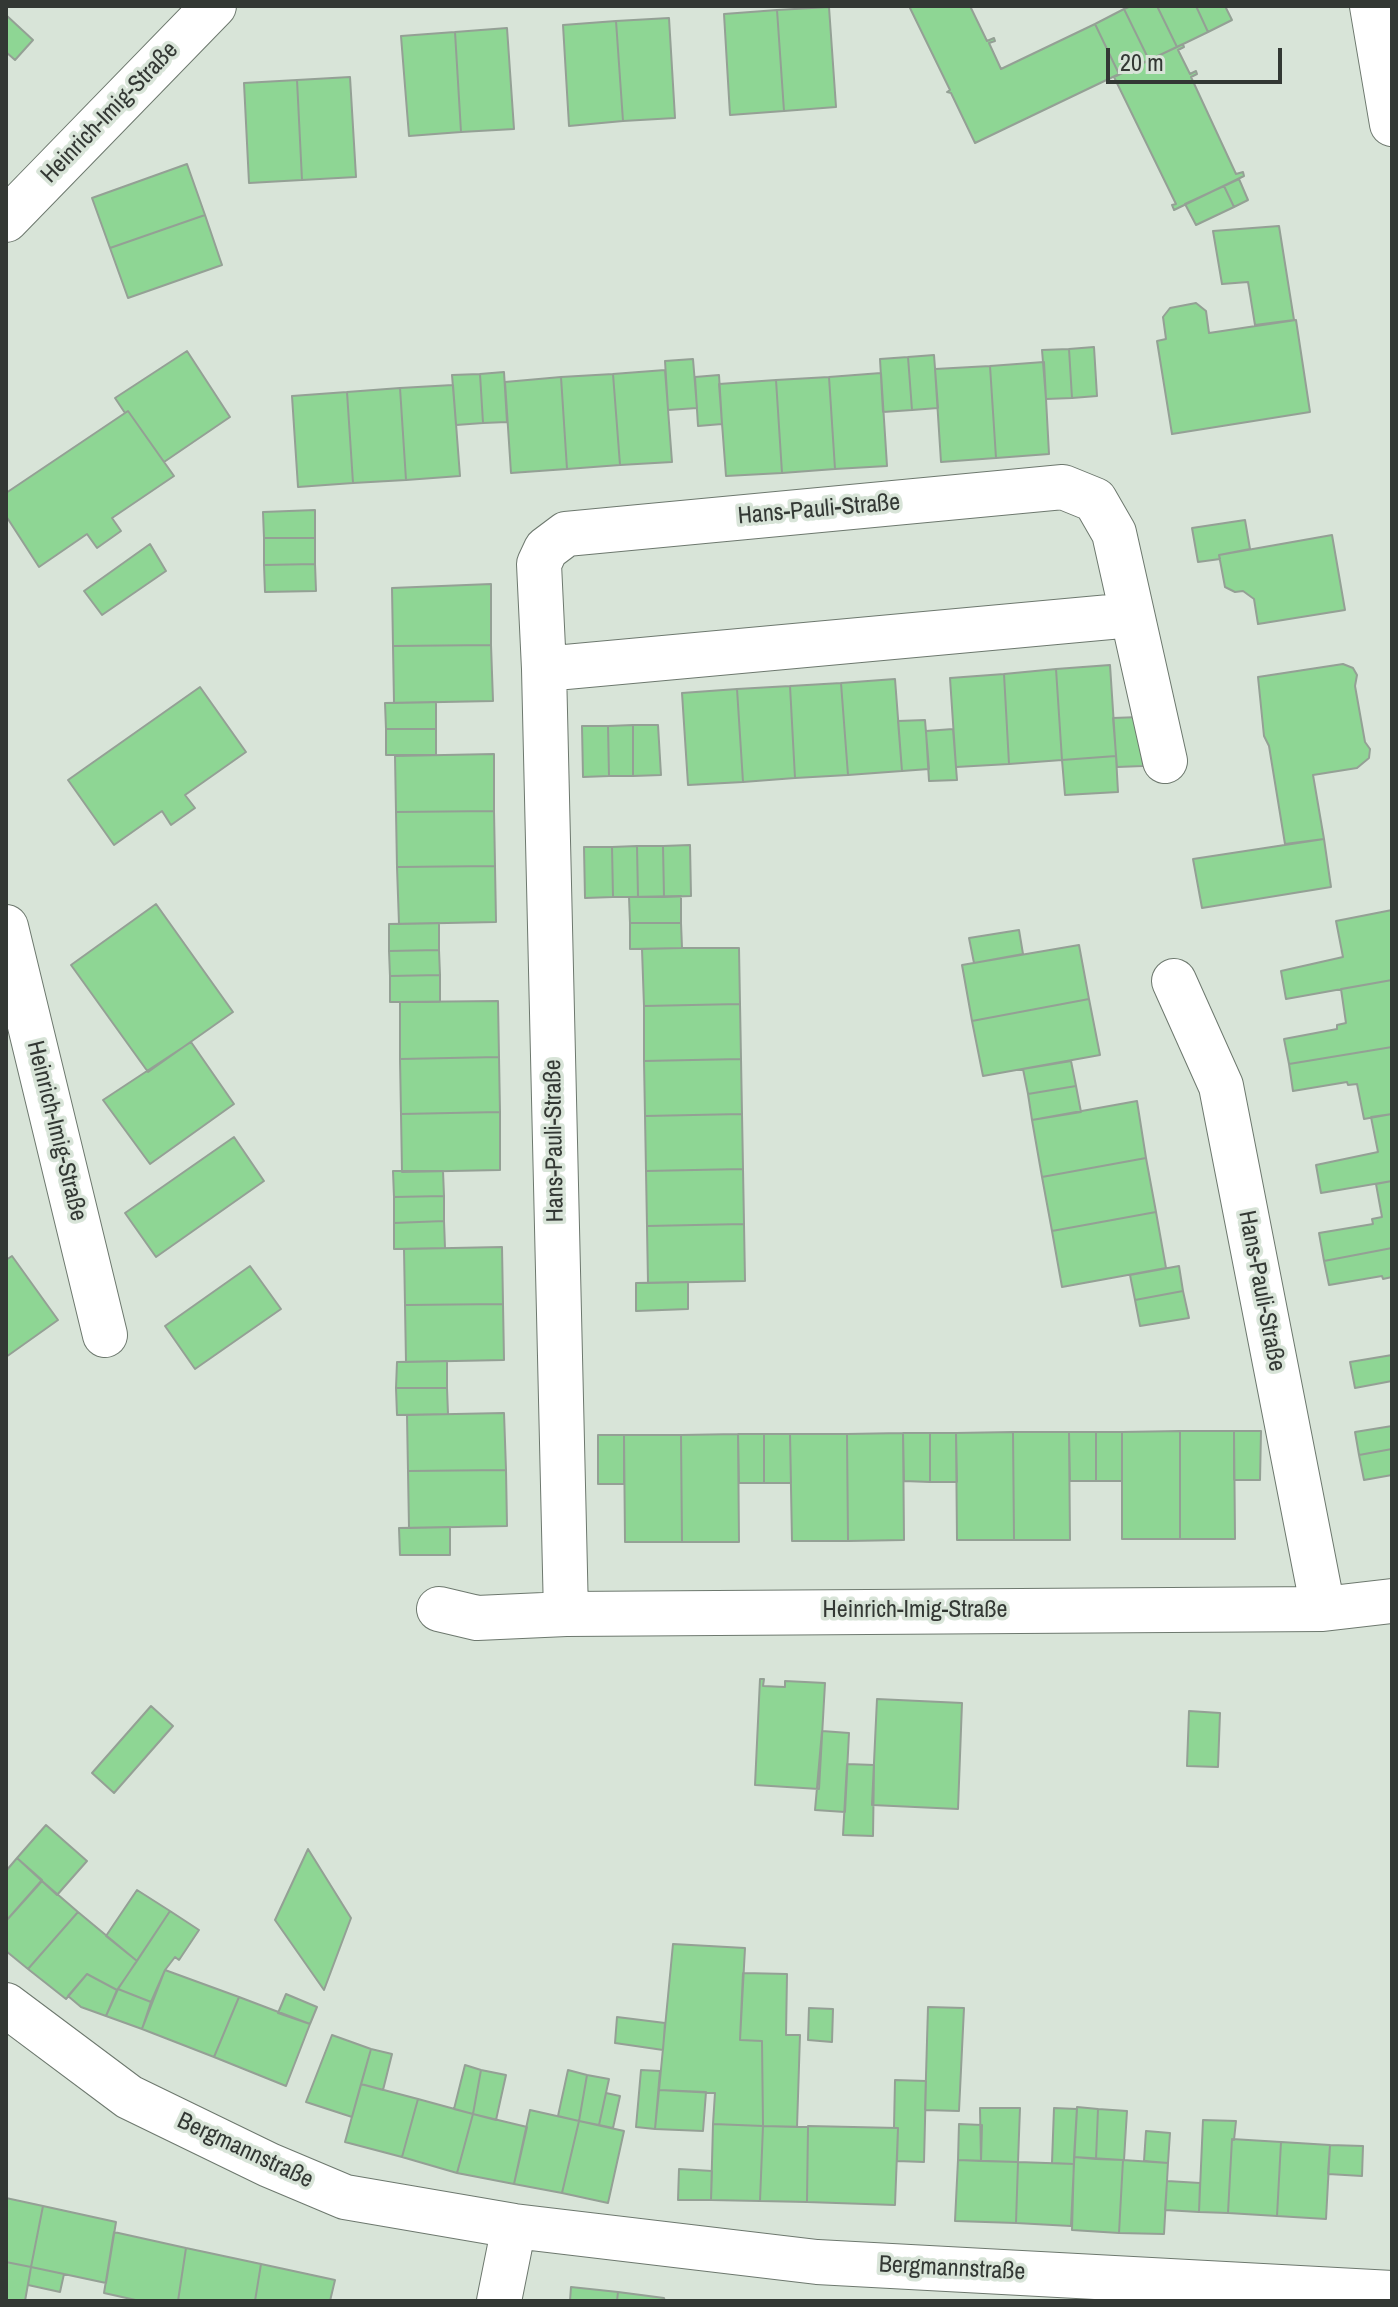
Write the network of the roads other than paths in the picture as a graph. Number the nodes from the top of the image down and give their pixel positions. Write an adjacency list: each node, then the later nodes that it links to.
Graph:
1 (214, 6): 4 (street, Heinrich-Imig-Straße)
2 (1372, 6): 3 (street)
3 (1392, 124)
4 (6, 220)
5 (1132, 615): 6 (street); 6 (street, Hans-Pauli-Straße); 7 (street, Hans-Pauli-Straße)
6 (544, 669): 14 (street, Hans-Pauli-Straße)
7 (1165, 761)
8 (6, 927): 10 (street, Heinrich-Imig-Straße)
9 (1174, 981): 13 (street, Hans-Pauli-Straße)
10 (105, 1335)
11 (1392, 1601): 13 (street, Heinrich-Imig-Straße)
12 (439, 1609): 14 (street, Heinrich-Imig-Straße)
13 (1323, 1609): 14 (street, Heinrich-Imig-Straße)
14 (566, 1614)
15 (6, 2005): 16 (street, Bergmannstraße)
16 (514, 2226): 17 (street, Bergmannstraße); 18 (street)
17 (1392, 2293)
18 (499, 2301)

